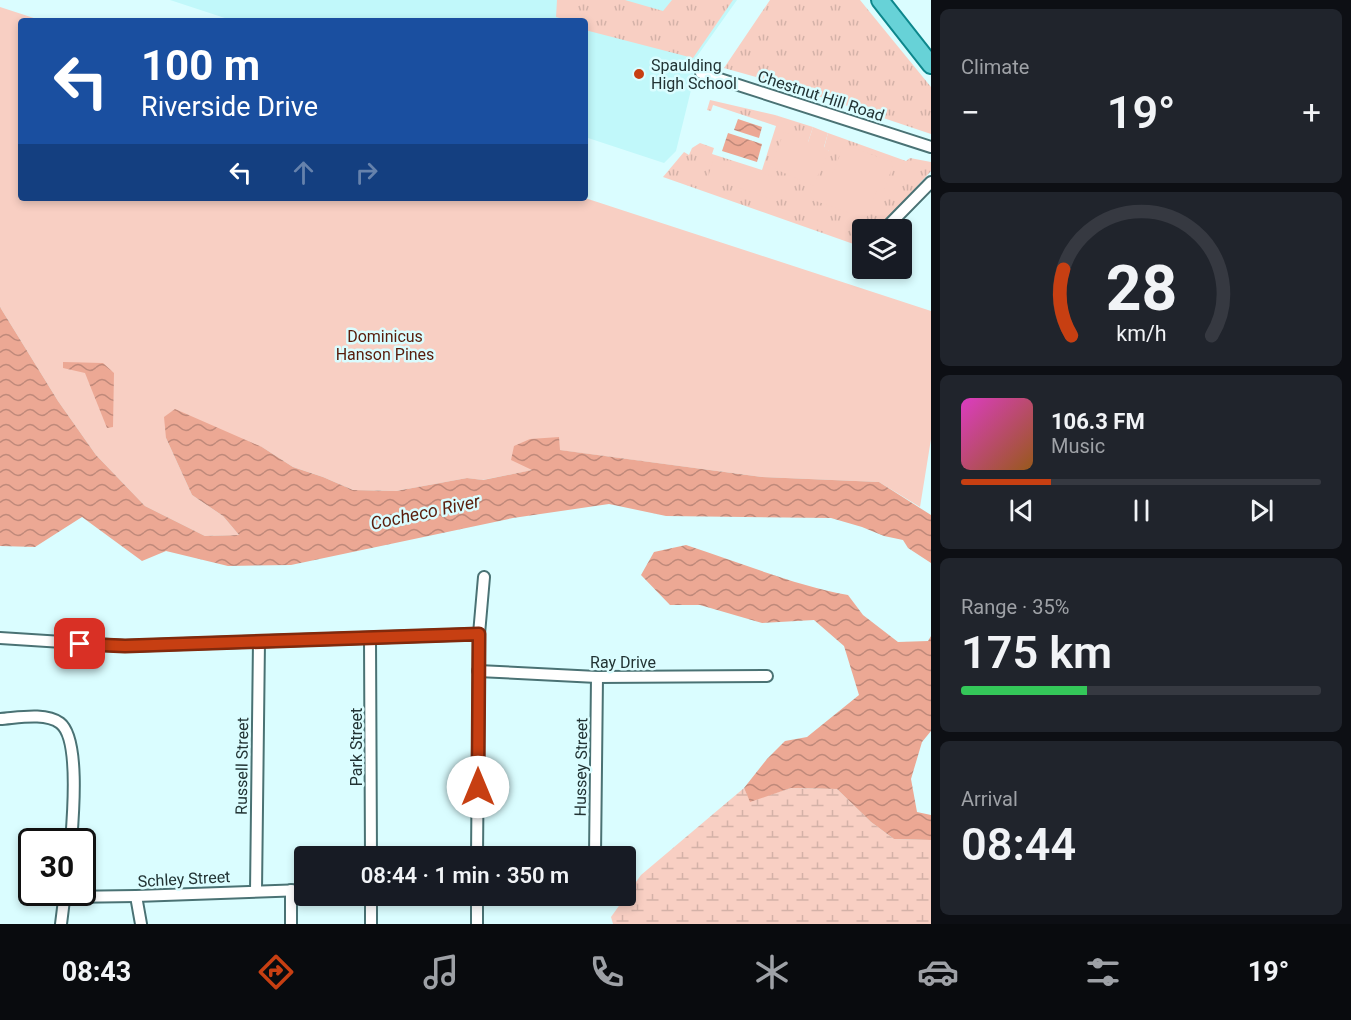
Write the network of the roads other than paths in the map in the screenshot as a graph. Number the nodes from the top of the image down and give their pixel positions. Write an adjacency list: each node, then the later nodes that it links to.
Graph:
1 (880, 0): 2 (main road)
2 (931, 65)
3 (701, 73): 4 (street, Chestnut Hill Road)
4 (931, 147)
5 (931, 182): 6 (street)
6 (895, 219)
7 (484, 577): 8 (street)
8 (479, 634): 10 (street); 12 (street)
9 (0, 638): 11 (street)
10 (370, 638): 11 (street); 17 (street, Park Street)
11 (259, 642): 21 (street, Russell Street)
12 (478, 671): 14 (street, Ray Drive); 18 (street)
13 (767, 676): 14 (street, Ray Drive)
14 (597, 677): 19 (street, Hussey Street)
15 (0, 718): 16 (street)
16 (71, 828)
17 (371, 846)
18 (477, 846)
19 (595, 846)
20 (291, 890): 21 (street, Schley Street); 29 (street)
21 (256, 891): 23 (street, Schley Street)
22 (96, 895): 23 (street, Schley Street)
23 (136, 896): 28 (street)
24 (64, 906): 27 (street)
25 (371, 906): 30 (street)
26 (477, 906): 31 (street)
27 (62, 924)
28 (141, 924)
29 (291, 924)
30 (371, 924)
31 (477, 924)

